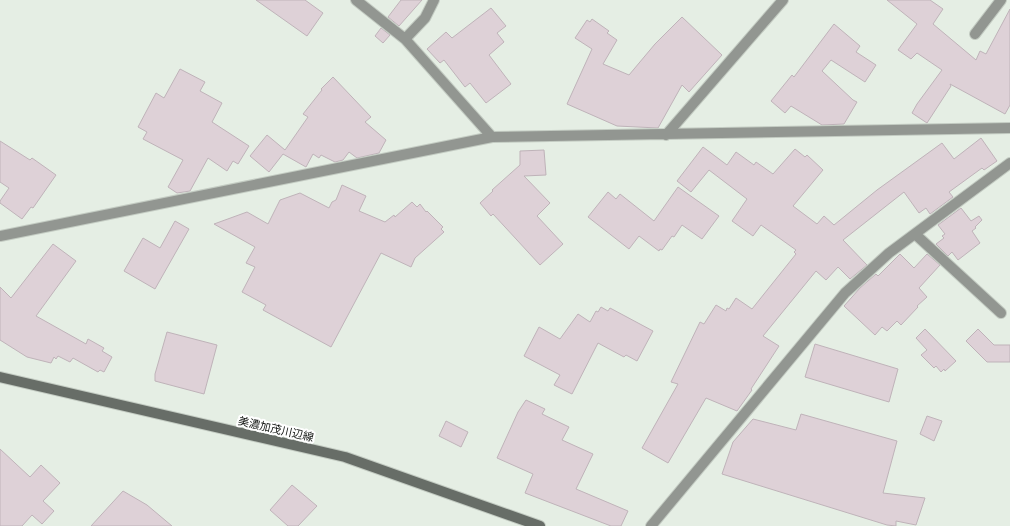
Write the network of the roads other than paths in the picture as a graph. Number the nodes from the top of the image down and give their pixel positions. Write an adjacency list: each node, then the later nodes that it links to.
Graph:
1 (356, 0): 6 (street)
2 (434, 0): 6 (street)
3 (783, 0): 8 (street)
4 (1001, 0): 5 (street)
5 (975, 34)
6 (405, 39): 9 (street)
7 (1010, 128): 8 (street)
8 (666, 135): 9 (street)
9 (492, 137): 12 (street)
10 (1010, 162): 11 (street)
11 (915, 234): 13 (street); 16 (street)
12 (0, 236)
13 (1001, 313)
14 (0, 377): 15 (main road, 美濃加茂川辺線)
15 (540, 526)
16 (651, 526)

